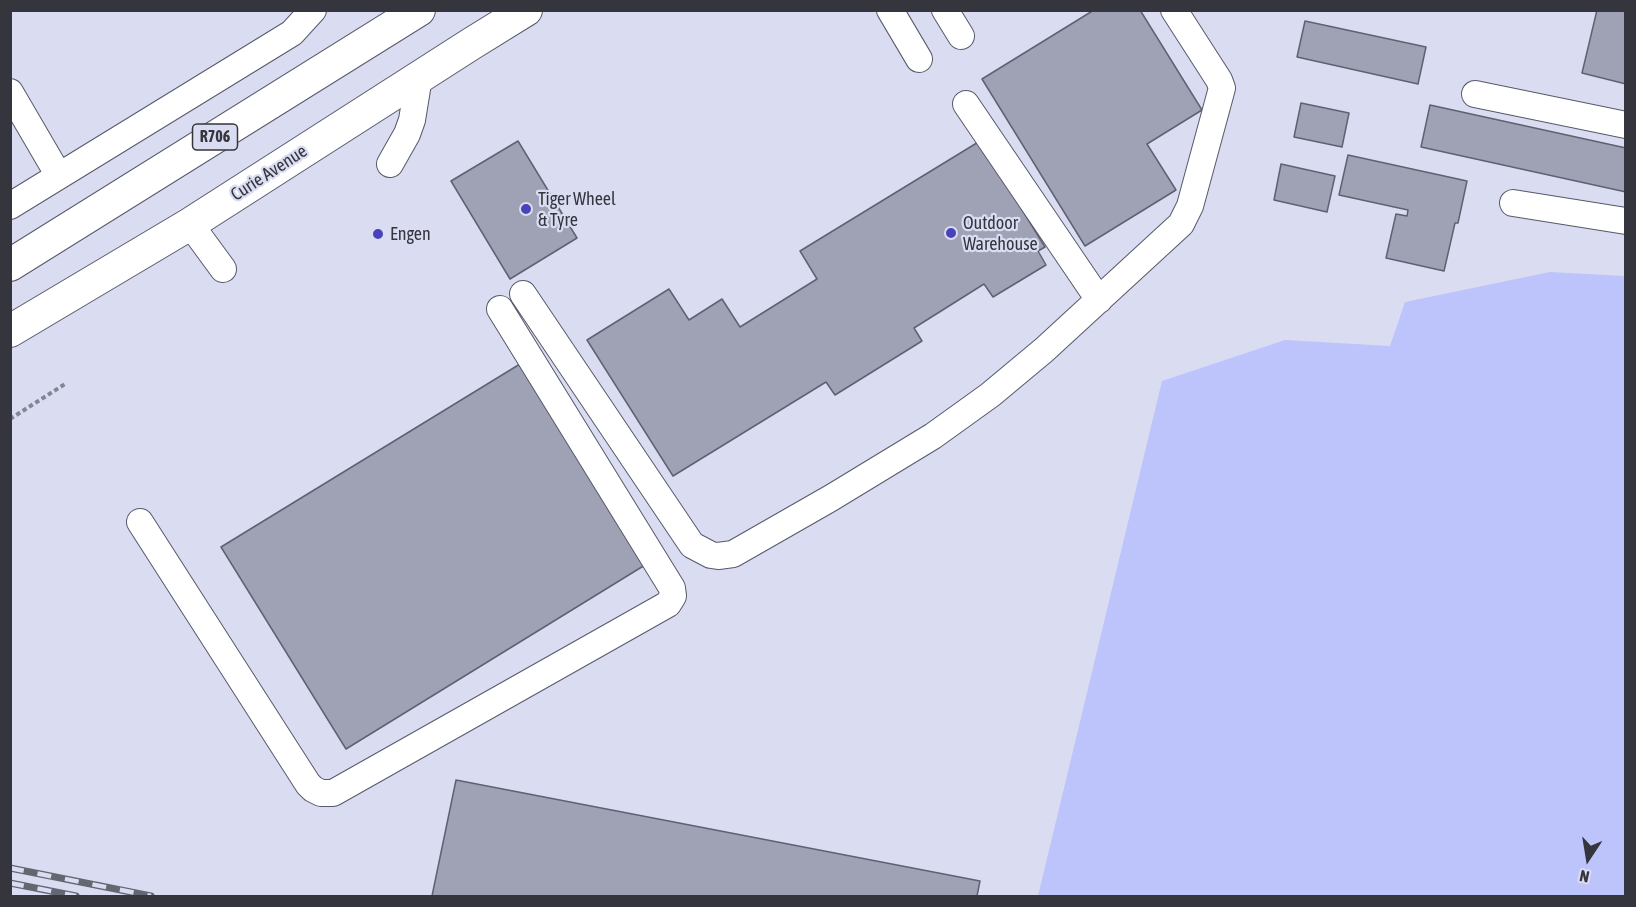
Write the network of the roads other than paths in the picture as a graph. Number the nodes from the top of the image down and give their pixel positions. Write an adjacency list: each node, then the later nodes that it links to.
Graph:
1 (313, 10): 15 (lane)
2 (419, 10): 20 (main road, R706)
3 (526, 10): 9 (main road, Curie Avenue)
4 (890, 10): 8 (lane)
5 (945, 10): 7 (lane)
6 (1174, 10): 23 (lane)
7 (961, 36)
8 (920, 58)
9 (419, 77): 14 (lane); 19 (main road, Curie Avenue)
10 (10, 92): 15 (lane)
11 (1475, 94): 13 (lane)
12 (966, 104): 23 (lane)
13 (1626, 125)
14 (390, 164)
15 (59, 176): 17 (lane)
16 (1513, 203): 18 (lane)
17 (10, 206)
18 (1626, 221)
19 (190, 224): 21 (lane); 25 (main road, Curie Avenue)
20 (10, 265)
21 (224, 269)
22 (523, 294): 23 (lane)
23 (1099, 300)
24 (500, 309): 26 (lane)
25 (10, 332)
26 (140, 522)

